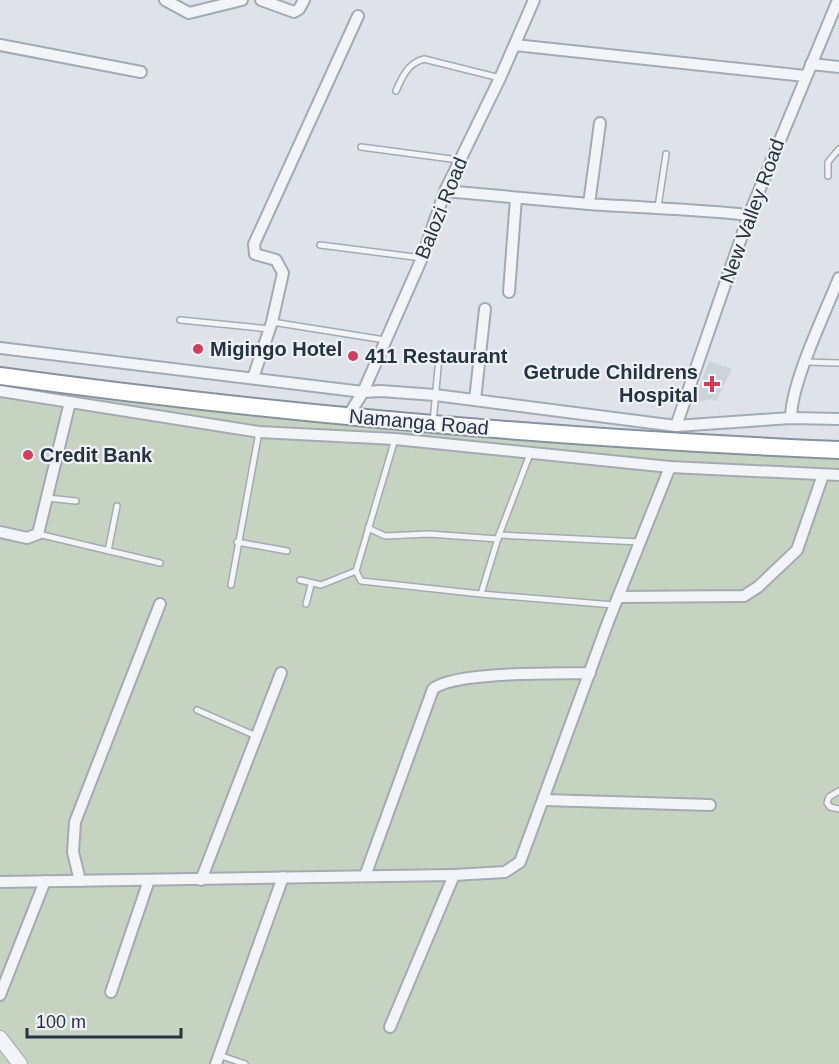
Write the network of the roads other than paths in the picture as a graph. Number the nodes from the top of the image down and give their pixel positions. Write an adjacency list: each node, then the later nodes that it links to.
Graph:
1 (165, 0): 2 (street)
2 (243, 0)
3 (261, 0): 4 (street)
4 (304, 0)
5 (534, 0): 9 (street, Balozi Road)
6 (838, 0): 10 (street, New Valley Road)
7 (358, 16): 33 (street)
8 (0, 45): 12 (street)
9 (516, 45): 13 (street); 14 (street, Balozi Road)
10 (811, 64): 11 (street); 13 (street, New Valley Road)
11 (839, 67)
12 (141, 72)
13 (805, 76): 26 (street, New Valley Road)
14 (500, 78): 15 (lane); 20 (street, Balozi Road)
15 (396, 91)
16 (600, 123): 24 (street)
17 (361, 147): 20 (lane)
18 (839, 149): 21 (lane)
19 (666, 154): 25 (lane)
20 (459, 160): 22 (street, Balozi Road)
21 (828, 176)
22 (445, 191): 23 (street); 28 (street, Balozi Road)
23 (516, 198): 24 (street); 30 (street)
24 (589, 204): 25 (street)
25 (658, 209): 26 (street)
26 (749, 215): 50 (street, New Valley Road)
27 (320, 245): 28 (lane)
28 (422, 258): 34 (street, Balozi Road)
29 (839, 278): 37 (street)
30 (509, 292)
31 (484, 309): 44 (street)
32 (180, 320): 33 (lane)
33 (271, 326): 34 (lane); 40 (street)
34 (385, 340): 42 (street, Balozi Road)
35 (0, 348): 40 (street)
36 (439, 357): 43 (lane)
37 (807, 362): 38 (lane); 47 (street)
38 (839, 363)
39 (0, 376): 46 (highway, Namanga Road)
40 (253, 378): 42 (street)
41 (0, 390): 45 (street)
42 (363, 393): 43 (street); 46 (street, Balozi Road)
43 (435, 395): 44 (street); 49 (lane)
44 (475, 400): 50 (street)
45 (70, 402): 51 (street); 58 (street)
46 (348, 416): 49 (highway, Namanga Road)
47 (791, 418): 48 (street); 50 (street)
48 (839, 419)
49 (433, 424): 53 (highway, Namanga Road)
50 (676, 426)
51 (259, 432): 52 (street); 66 (lane)
52 (395, 439): 54 (street); 61 (lane)
53 (839, 450)
54 (530, 454): 55 (street); 64 (lane)
55 (670, 467): 56 (street); 65 (street)
56 (823, 475): 57 (street); 75 (street)
57 (839, 475)
58 (47, 498): 59 (lane); 63 (street)
59 (76, 501)
60 (117, 506): 67 (lane)
61 (368, 528): 64 (lane); 70 (lane)
62 (0, 532): 63 (street)
63 (38, 534): 67 (lane)
64 (498, 537): 65 (lane); 74 (lane)
65 (639, 542): 75 (street)
66 (237, 543): 68 (lane); 72 (lane)
67 (108, 551): 69 (lane)
68 (287, 552)
69 (160, 563)
70 (356, 571): 73 (lane); 74 (lane)
71 (300, 580): 73 (lane)
72 (231, 585)
73 (311, 585): 77 (lane)
74 (481, 594): 75 (lane)
75 (616, 601): 79 (street)
76 (160, 604): 92 (street)
77 (306, 604)
78 (281, 673): 81 (street)
79 (590, 673): 83 (street); 87 (street)
80 (197, 710): 81 (lane)
81 (256, 736): 90 (street)
82 (839, 791): 85 (lane)
83 (544, 800): 84 (street); 86 (street)
84 (710, 805)
85 (839, 809)
86 (454, 874): 87 (street); 96 (street)
87 (365, 876): 88 (street)
88 (283, 877): 90 (street); 98 (street)
89 (149, 880): 90 (street); 92 (street); 94 (street)
90 (201, 880)
91 (45, 881): 92 (street); 93 (street); 95 (street)
92 (80, 881)
93 (0, 882)
94 (111, 992)
95 (0, 995)
96 (390, 1028)
97 (0, 1038): 99 (street)
98 (217, 1059): 100 (lane)
99 (20, 1064)
100 (245, 1064)

